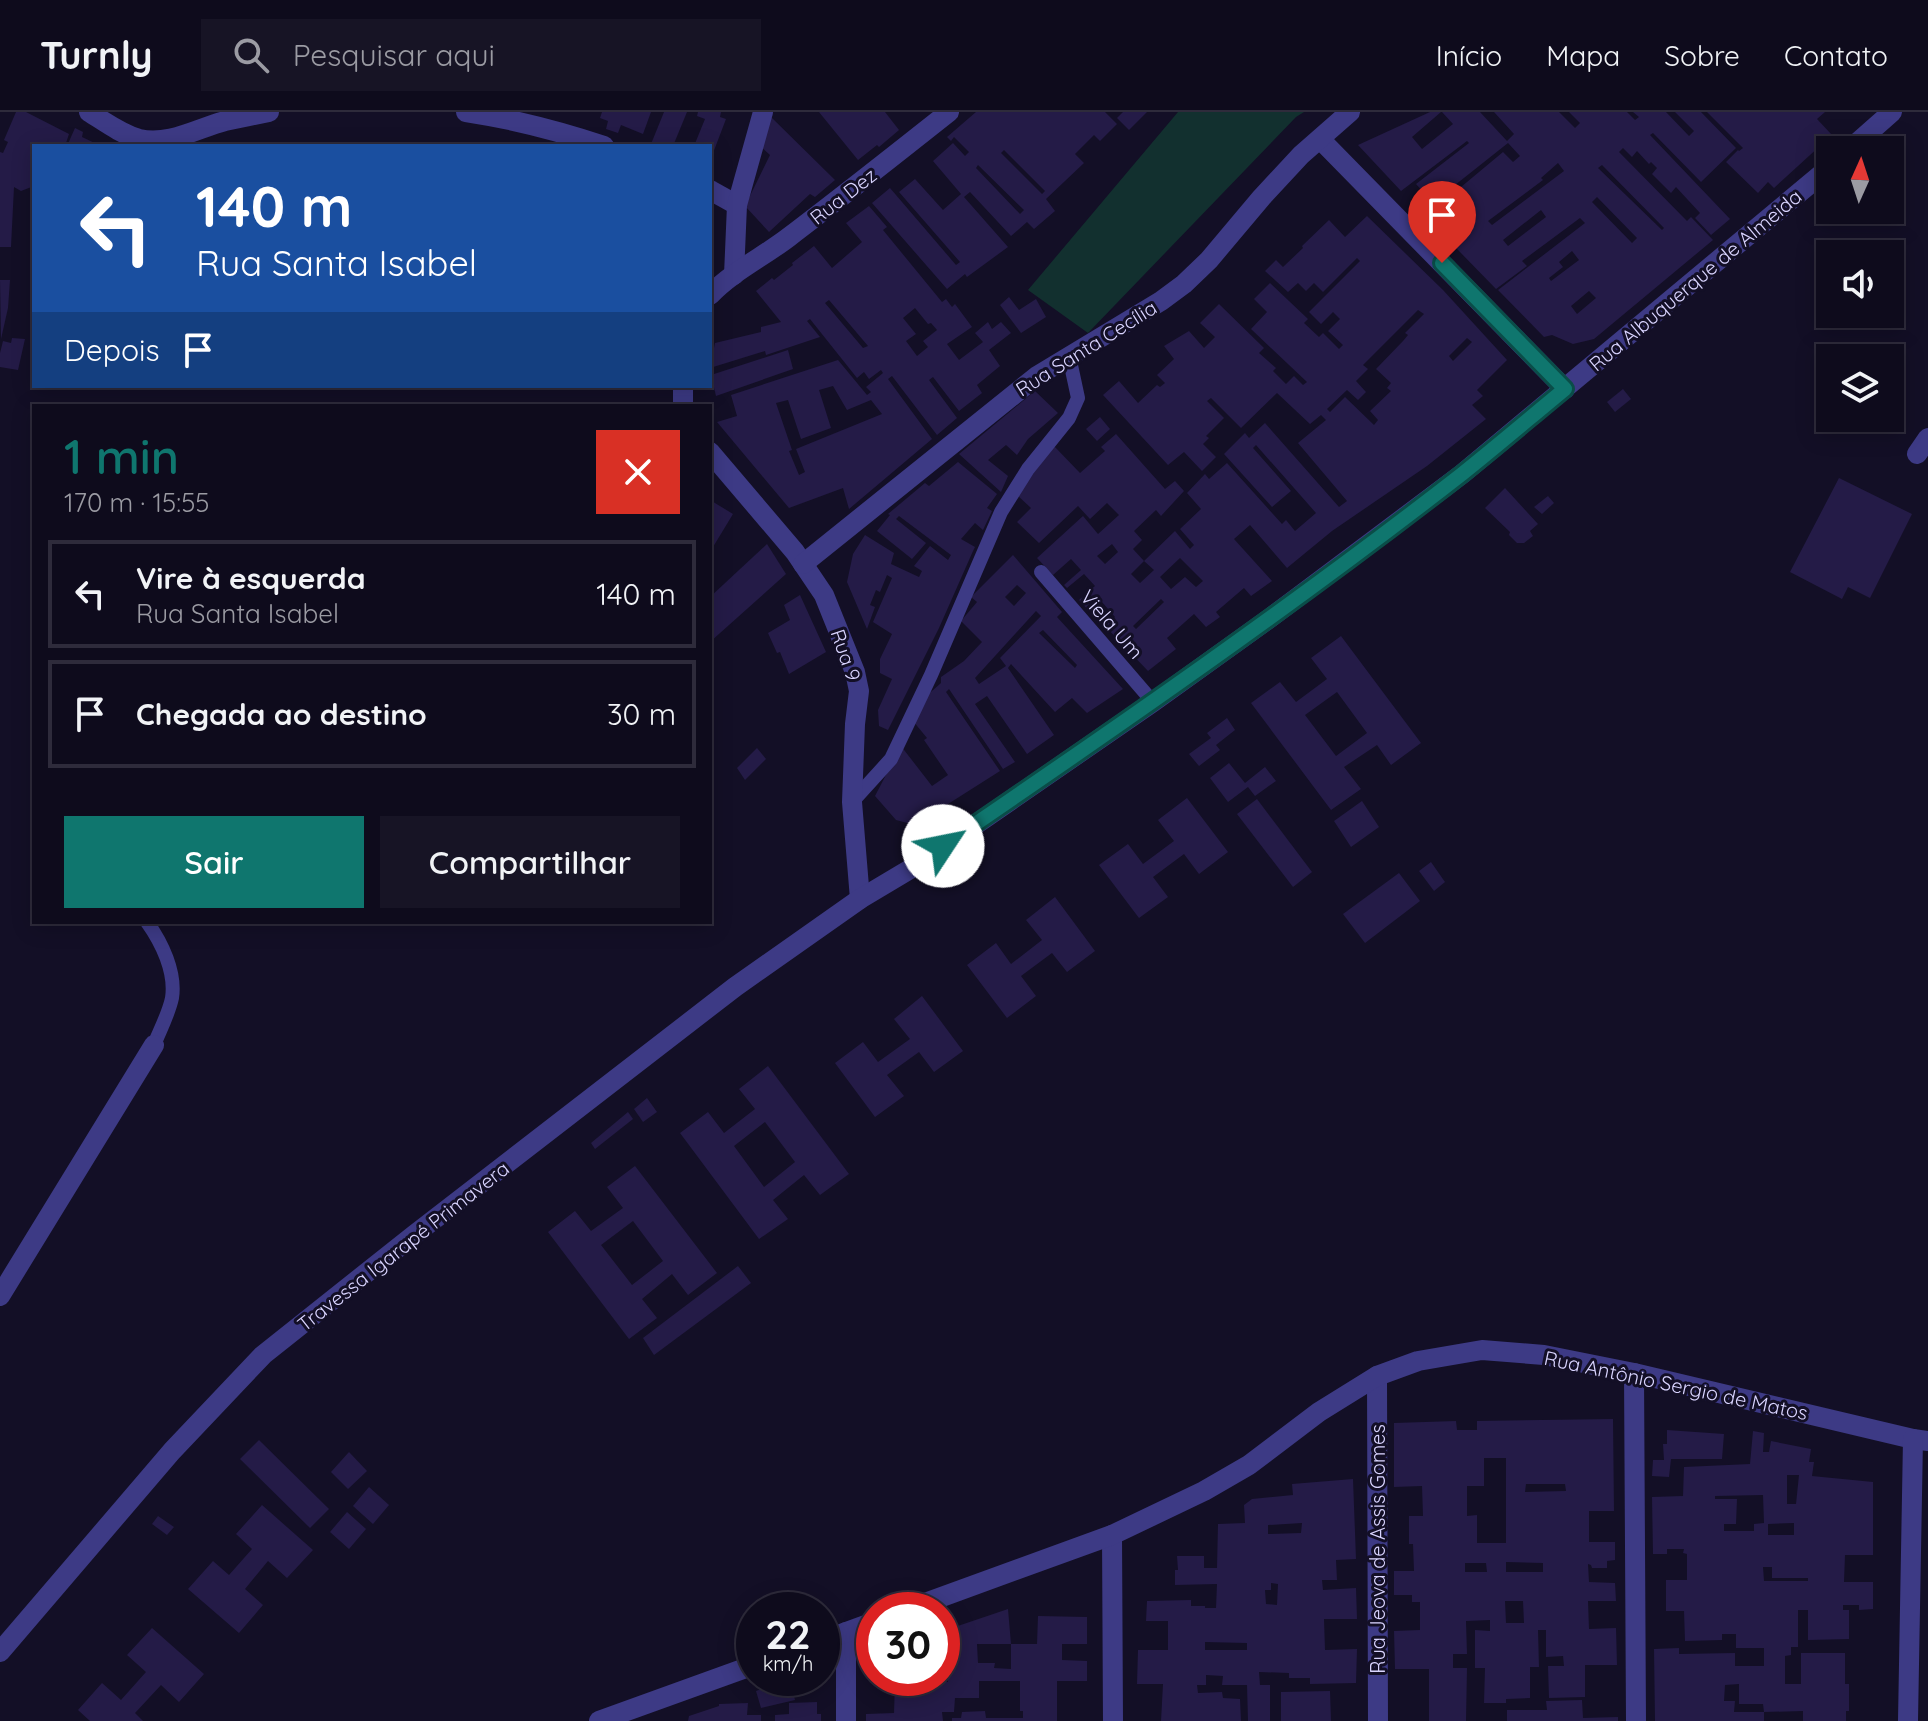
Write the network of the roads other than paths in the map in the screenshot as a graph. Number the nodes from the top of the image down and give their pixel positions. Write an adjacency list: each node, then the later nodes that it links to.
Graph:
1 (89, 112): 8 (street)
2 (269, 112): 8 (street)
3 (466, 112): 11 (street)
4 (763, 112): 14 (street)
5 (949, 112): 15 (street, Rua Dez)
6 (1350, 112): 10 (street, Rua Santa Cecília)
7 (1892, 112): 9 (street)
8 (197, 122)
9 (1865, 136)
10 (1320, 139): 17 (street, Rua Santa Cecília); 18 (street)
11 (598, 144)
12 (1816, 179): 18 (street, Rua Albuquerque de Almeida)
13 (712, 191): 14 (street)
14 (737, 205): 15 (street)
15 (734, 275): 16 (street)
16 (712, 293)
17 (1069, 356): 20 (street, Rua Santa Cecília); 23 (lane)
18 (1565, 389): 22 (street, Rua Albuquerque de Almeida)
19 (712, 454): 20 (street, Rua 9)
20 (803, 564): 23 (street, Rua 9)
21 (1041, 572): 22 (lane, Viela Um)
22 (1153, 702): 24 (street, Rua Albuquerque de Almeida)
23 (852, 802): 24 (street, Rua 9)
24 (860, 899): 36 (street, Travessa Igarapé Primavera)
25 (148, 924): 26 (lane)
26 (154, 1045): 27 (street)
27 (0, 1296)
28 (1634, 1373): 29 (street, Rua Antônio Sergio de Matos); 30 (street, Rua Antônio Sergio de Matos); 42 (street)
29 (1377, 1376): 31 (street, Rua Antônio Sergio de Matos); 41 (street, Rua Jeova de Assis Gomes)
30 (1920, 1440): 43 (street)
31 (1112, 1535): 32 (street, Rua Antônio Sergio de Matos); 40 (street)
32 (955, 1592)
33 (856, 1628): 34 (street)
34 (846, 1632): 35 (street); 39 (street)
35 (840, 1634)
36 (0, 1652)
37 (736, 1672): 38 (street)
38 (599, 1721)
39 (846, 1721)
40 (1113, 1721)
41 (1378, 1721)
42 (1636, 1721)
43 (1908, 1721)

